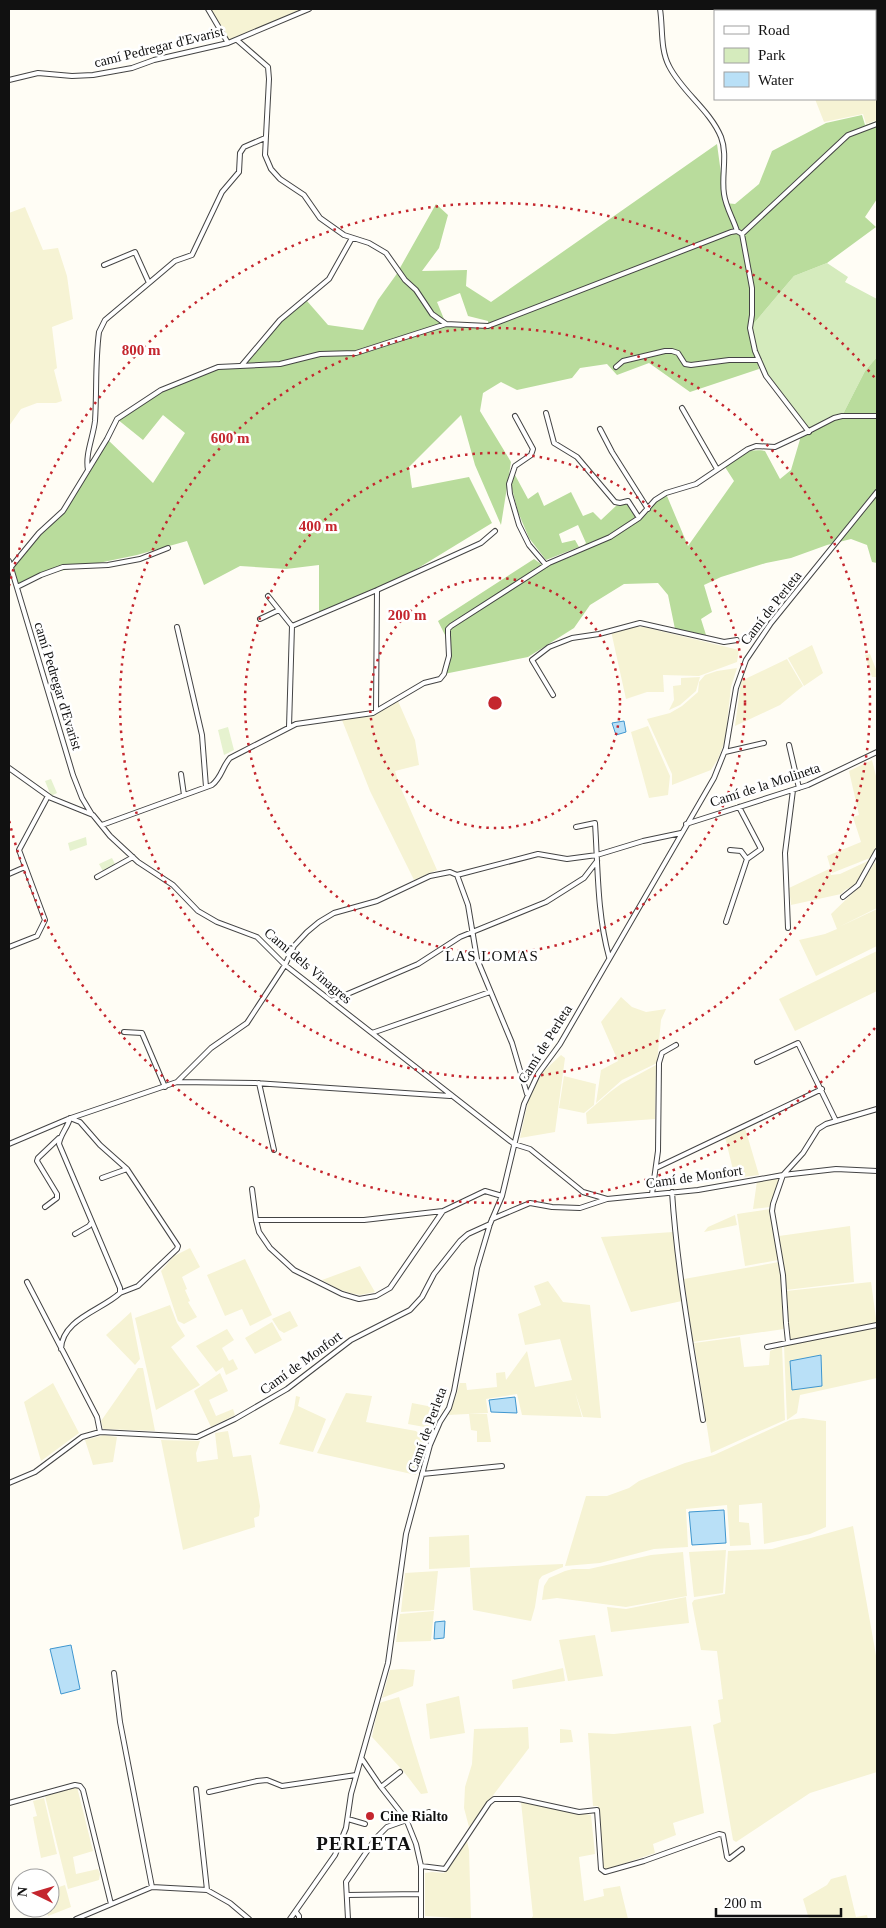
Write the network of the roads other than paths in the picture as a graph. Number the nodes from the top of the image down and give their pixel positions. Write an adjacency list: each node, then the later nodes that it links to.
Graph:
1 (208, 9): 5 (street)
2 (309, 9): 4 (street, camí Pedregar d'Evarist)
3 (660, 9): 9 (street)
4 (236, 40): 5 (street, camí Pedregar d'Evarist); 8 (street)
5 (228, 43): 6 (street, camí Pedregar d'Evarist)
6 (9, 80)
7 (877, 124): 10 (street)
8 (265, 138): 11 (street); 13 (street)
9 (737, 230): 10 (street); 14 (street)
10 (742, 234): 15 (street)
11 (352, 238): 14 (street); 16 (street)
12 (104, 265): 13 (street)
13 (149, 283): 25 (street)
14 (446, 324): 16 (street)
15 (758, 360): 17 (street); 23 (street)
16 (242, 365): 25 (street)
17 (616, 367)
18 (682, 408): 24 (street)
19 (546, 413): 28 (street)
20 (515, 416): 32 (street)
21 (877, 416): 23 (street)
22 (600, 429): 27 (street)
23 (808, 432): 24 (street)
24 (718, 469): 27 (street)
25 (88, 470): 33 (street)
26 (877, 492): 48 (street, Camí de Perleta)
27 (648, 509): 28 (street)
28 (640, 518): 32 (street)
29 (496, 531): 36 (street)
30 (168, 548): 35 (street)
31 (9, 561): 33 (street, camí Pedregar d'Evarist)
32 (546, 565): 44 (street)
33 (11, 567): 34 (street, camí Pedregar d'Evarist)
34 (11, 574): 35 (street, camí Pedregar d'Evarist)
35 (17, 587): 58 (street, camí Pedregar d'Evarist)
36 (377, 590): 40 (street); 44 (street)
37 (268, 596): 38 (street)
38 (279, 610): 39 (street); 40 (street)
39 (260, 619)
40 (292, 626): 45 (street)
41 (177, 627): 52 (street)
42 (737, 640): 43 (street)
43 (553, 695)
44 (376, 711): 45 (street)
45 (289, 727): 52 (street)
46 (764, 743): 48 (street)
47 (789, 745): 53 (street)
48 (725, 752): 59 (street, Camí de Perleta)
49 (877, 754): 53 (street, Camí de la Molineta)
50 (9, 768): 55 (street, Camí dels Vinagres)
51 (181, 774): 56 (street)
52 (206, 787): 56 (street)
53 (799, 788): 54 (street, Camí de la Molineta)
54 (793, 790): 57 (street, Camí de la Molineta); 75 (street)
55 (48, 796): 58 (street, Camí dels Vinagres); 69 (street)
56 (184, 796): 60 (street)
57 (739, 807): 59 (street, Camí de la Molineta); 67 (street)
58 (93, 815): 60 (street, Camí dels Vinagres)
59 (686, 824): 62 (street, Camí de Perleta)
60 (102, 825): 66 (street, Camí dels Vinagres)
61 (576, 827): 65 (street)
62 (681, 832): 65 (street); 78 (street, Camí de Perleta)
63 (730, 850): 67 (street)
64 (877, 851): 73 (street)
65 (597, 855): 68 (street); 71 (street)
66 (132, 857): 72 (street); 79 (street, Camí dels Vinagres)
67 (747, 860): 74 (street)
68 (597, 861): 76 (street); 78 (street)
69 (25, 868): 70 (street); 77 (street)
70 (9, 874)
71 (457, 875): 76 (street); 79 (street)
72 (97, 877)
73 (843, 897)
74 (726, 922)
75 (788, 928)
76 (472, 932): 80 (street); 81 (street)
77 (9, 947)
78 (609, 958): 90 (street, Camí de Perleta)
79 (285, 966): 81 (street, Camí dels Vinagres); 86 (street)
80 (490, 992): 83 (street); 90 (street)
81 (331, 1002): 83 (street, Camí dels Vinagres)
82 (124, 1032): 88 (street)
83 (372, 1033): 91 (street, Camí dels Vinagres)
84 (676, 1045): 99 (street)
85 (757, 1062): 89 (street)
86 (176, 1082): 87 (street); 88 (street)
87 (259, 1083): 91 (street); 98 (street)
88 (165, 1087): 93 (street)
89 (822, 1089): 94 (street); 99 (street)
90 (528, 1094): 97 (street, Camí de Perleta)
91 (450, 1096): 97 (street, Camí dels Vinagres)
92 (877, 1109): 94 (street)
93 (70, 1118): 95 (street); 96 (street); 100 (street)
94 (836, 1121): 102 (street)
95 (59, 1138): 109 (street); 112 (street)
96 (9, 1144)
97 (514, 1144): 107 (street, Camí de Perleta); 108 (street, Camí dels Vinagres)
98 (274, 1150)
99 (656, 1168): 106 (street)
100 (127, 1169): 103 (street); 116 (street)
101 (877, 1171): 102 (street, Camí de Monfort)
102 (783, 1175): 105 (street, Camí de Monfort); 118 (street)
103 (102, 1178)
104 (252, 1189): 111 (street)
105 (672, 1192): 106 (street, Camí de Monfort); 121 (street)
106 (652, 1194): 108 (street, Camí de Monfort)
107 (502, 1196): 110 (street); 113 (street, Camí de Perleta)
108 (607, 1199): 113 (street, Camí de Monfort)
109 (45, 1207)
110 (443, 1211): 111 (street); 111 (street)
111 (256, 1220)
112 (92, 1222): 114 (street); 116 (street)
113 (491, 1222): 122 (street, Camí de Monfort); 124 (street, Camí de Perleta)
114 (76, 1234)
115 (27, 1282): 120 (street)
116 (120, 1293): 120 (street)
117 (877, 1324): 118 (street)
118 (788, 1342): 119 (street)
119 (767, 1347)
120 (61, 1348): 122 (street)
121 (703, 1420)
122 (100, 1432): 125 (street, Camí de Monfort)
123 (502, 1466): 124 (street)
124 (422, 1474): 127 (street, Camí de Perleta)
125 (9, 1483)
126 (114, 1673): 140 (street)
127 (362, 1759): 129 (street, Camí de Perleta); 130 (street)
128 (400, 1772): 130 (street)
129 (356, 1775): 132 (street); 135 (street, Camí de Perleta)
130 (380, 1787): 136 (street)
131 (196, 1789): 141 (street)
132 (209, 1792)
133 (9, 1803): 144 (street)
134 (429, 1812): 136 (street)
135 (348, 1819): 137 (street); 145 (street, Camí de Perleta)
136 (406, 1819): 139 (street); 143 (street)
137 (365, 1824)
138 (742, 1849): 139 (street)
139 (422, 1866): 142 (street)
140 (152, 1886): 141 (street); 144 (street)
141 (207, 1890): 147 (street)
142 (421, 1894): 143 (street); 151 (street)
143 (347, 1895): 150 (street)
144 (111, 1904): 146 (street)
145 (296, 1912): 148 (street, Camí de Perleta); 149 (street)
146 (76, 1919)
147 (250, 1919)
148 (290, 1919)
149 (299, 1919)
150 (348, 1919)
151 (421, 1919)

